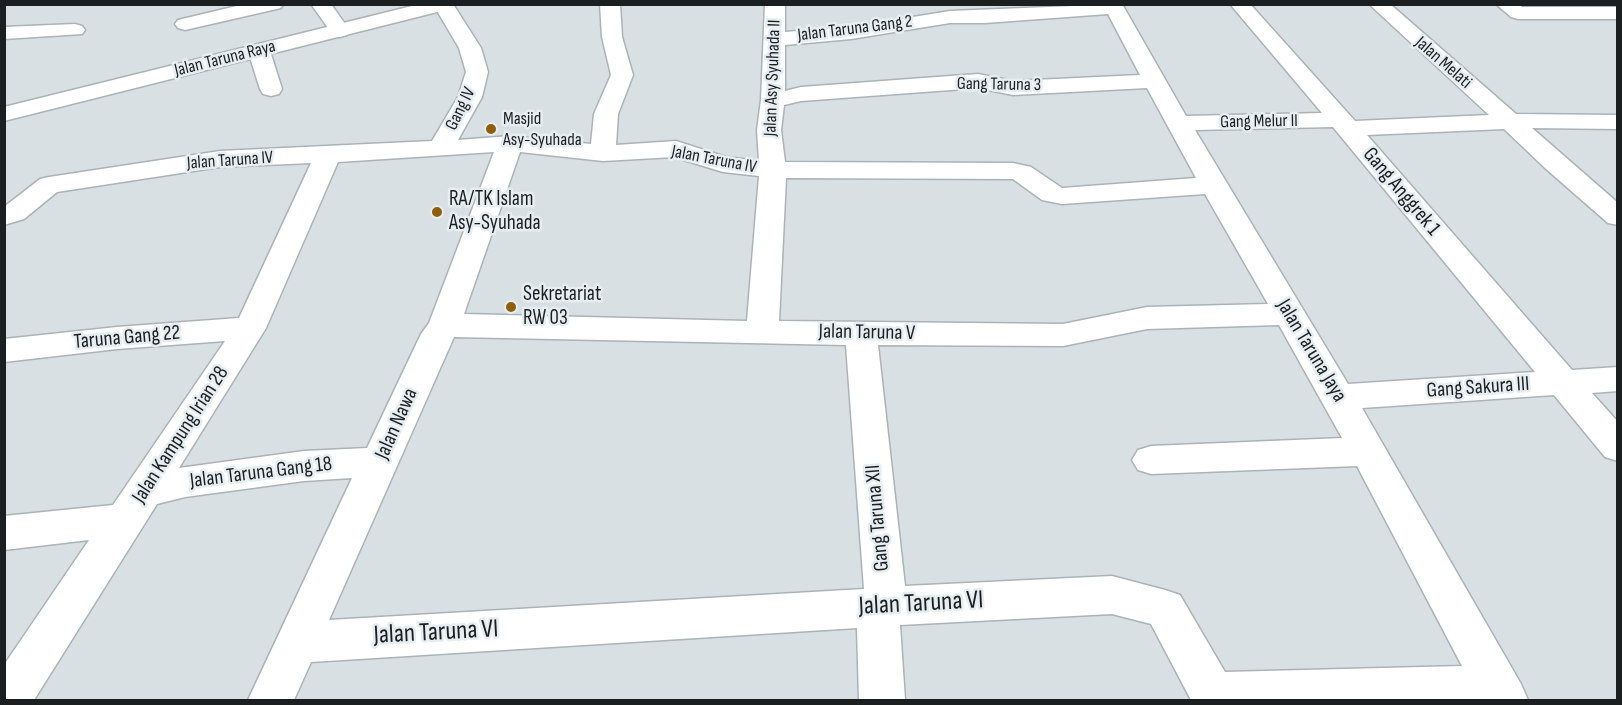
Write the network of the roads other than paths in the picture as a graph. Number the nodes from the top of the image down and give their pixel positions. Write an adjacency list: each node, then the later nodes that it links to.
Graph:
1 (274, 4): 11 (street)
2 (320, 4): 13 (street)
3 (610, 4): 27 (street)
4 (775, 4): 15 (street, Jalan Asy Syuhada II)
5 (1239, 4): 24 (street, Gang Anggrek 1)
6 (1378, 4): 21 (street, Jalan Melati)
7 (1505, 4): 10 (street)
8 (444, 5): 13 (street, Jalan Taruna Raya); 26 (street, Gang IV)
9 (1113, 6): 15 (street, Jalan Taruna Gang 2); 17 (street, Jalan Taruna Jaya)
10 (1617, 13)
11 (185, 24)
12 (75, 30): 14 (street)
13 (340, 31): 16 (street, Jalan Taruna Raya)
14 (4, 33)
15 (775, 39): 19 (street, Jalan Asy Syuhada II)
16 (259, 51): 18 (street); 20 (street, Jalan Taruna Raya)
17 (1154, 81): 19 (street, Gang Taruna 3); 23 (street, Jalan Taruna Jaya)
18 (271, 89)
19 (773, 100): 29 (street, Jalan Asy Syuhada II)
20 (4, 114)
21 (1510, 121): 22 (street, Gang Melur II); 24 (street, Gang Melur II); 32 (street, Jalan Melati)
22 (1617, 122)
23 (1179, 123): 24 (street, Gang Melur II); 30 (street, Jalan Taruna Jaya)
24 (1344, 124): 40 (street, Gang Anggrek 1)
25 (510, 144): 26 (street, Jalan Taruna IV); 27 (street, Jalan Taruna IV); 35 (street, Jalan Nawa)
26 (440, 149): 28 (street, Jalan Taruna IV)
27 (603, 153): 29 (street, Jalan Taruna IV)
28 (328, 155): 31 (street, Jalan Taruna IV); 34 (street, Jalan Kampung Irian 28)
29 (773, 170): 30 (street, Jalan Taruna IV); 36 (street, Jalan Asy Syuhada II)
30 (1212, 185): 33 (street, Jalan Taruna Jaya)
31 (4, 217)
32 (1617, 217)
33 (1289, 314): 37 (street, Jalan Taruna V); 41 (street, Jalan Taruna Jaya)
34 (250, 328): 38 (street, Taruna Gang 22); 46 (street, Jalan Kampung Irian 28)
35 (443, 328): 36 (street, Jalan Taruna V); 45 (street, Jalan Nawa)
36 (762, 332): 37 (street, Jalan Taruna V)
37 (861, 334): 48 (street, Gang Taruna XII)
38 (4, 351)
39 (1617, 379): 40 (street, Gang Sakura III)
40 (1561, 382): 41 (street, Gang Sakura III); 42 (street, Gang Anggrek 1)
41 (1338, 397): 43 (street, Jalan Taruna Jaya)
42 (1617, 447)
43 (1369, 451): 44 (street); 50 (street, Jalan Taruna Jaya)
44 (1151, 460)
45 (380, 462): 46 (street, Jalan Taruna Gang 18); 49 (street, Jalan Nawa)
46 (134, 506): 47 (street, Jalan Taruna Gang 18); 51 (street, Jalan Kampung Irian 28)
47 (4, 533)
48 (878, 607): 49 (street, Jalan Taruna VI); 50 (street, Jalan Taruna VI); 53 (street, Gang Taruna XII)
49 (296, 642): 52 (street, Jalan Nawa)
50 (1500, 694)
51 (8, 700)
52 (271, 700)
53 (882, 700)

